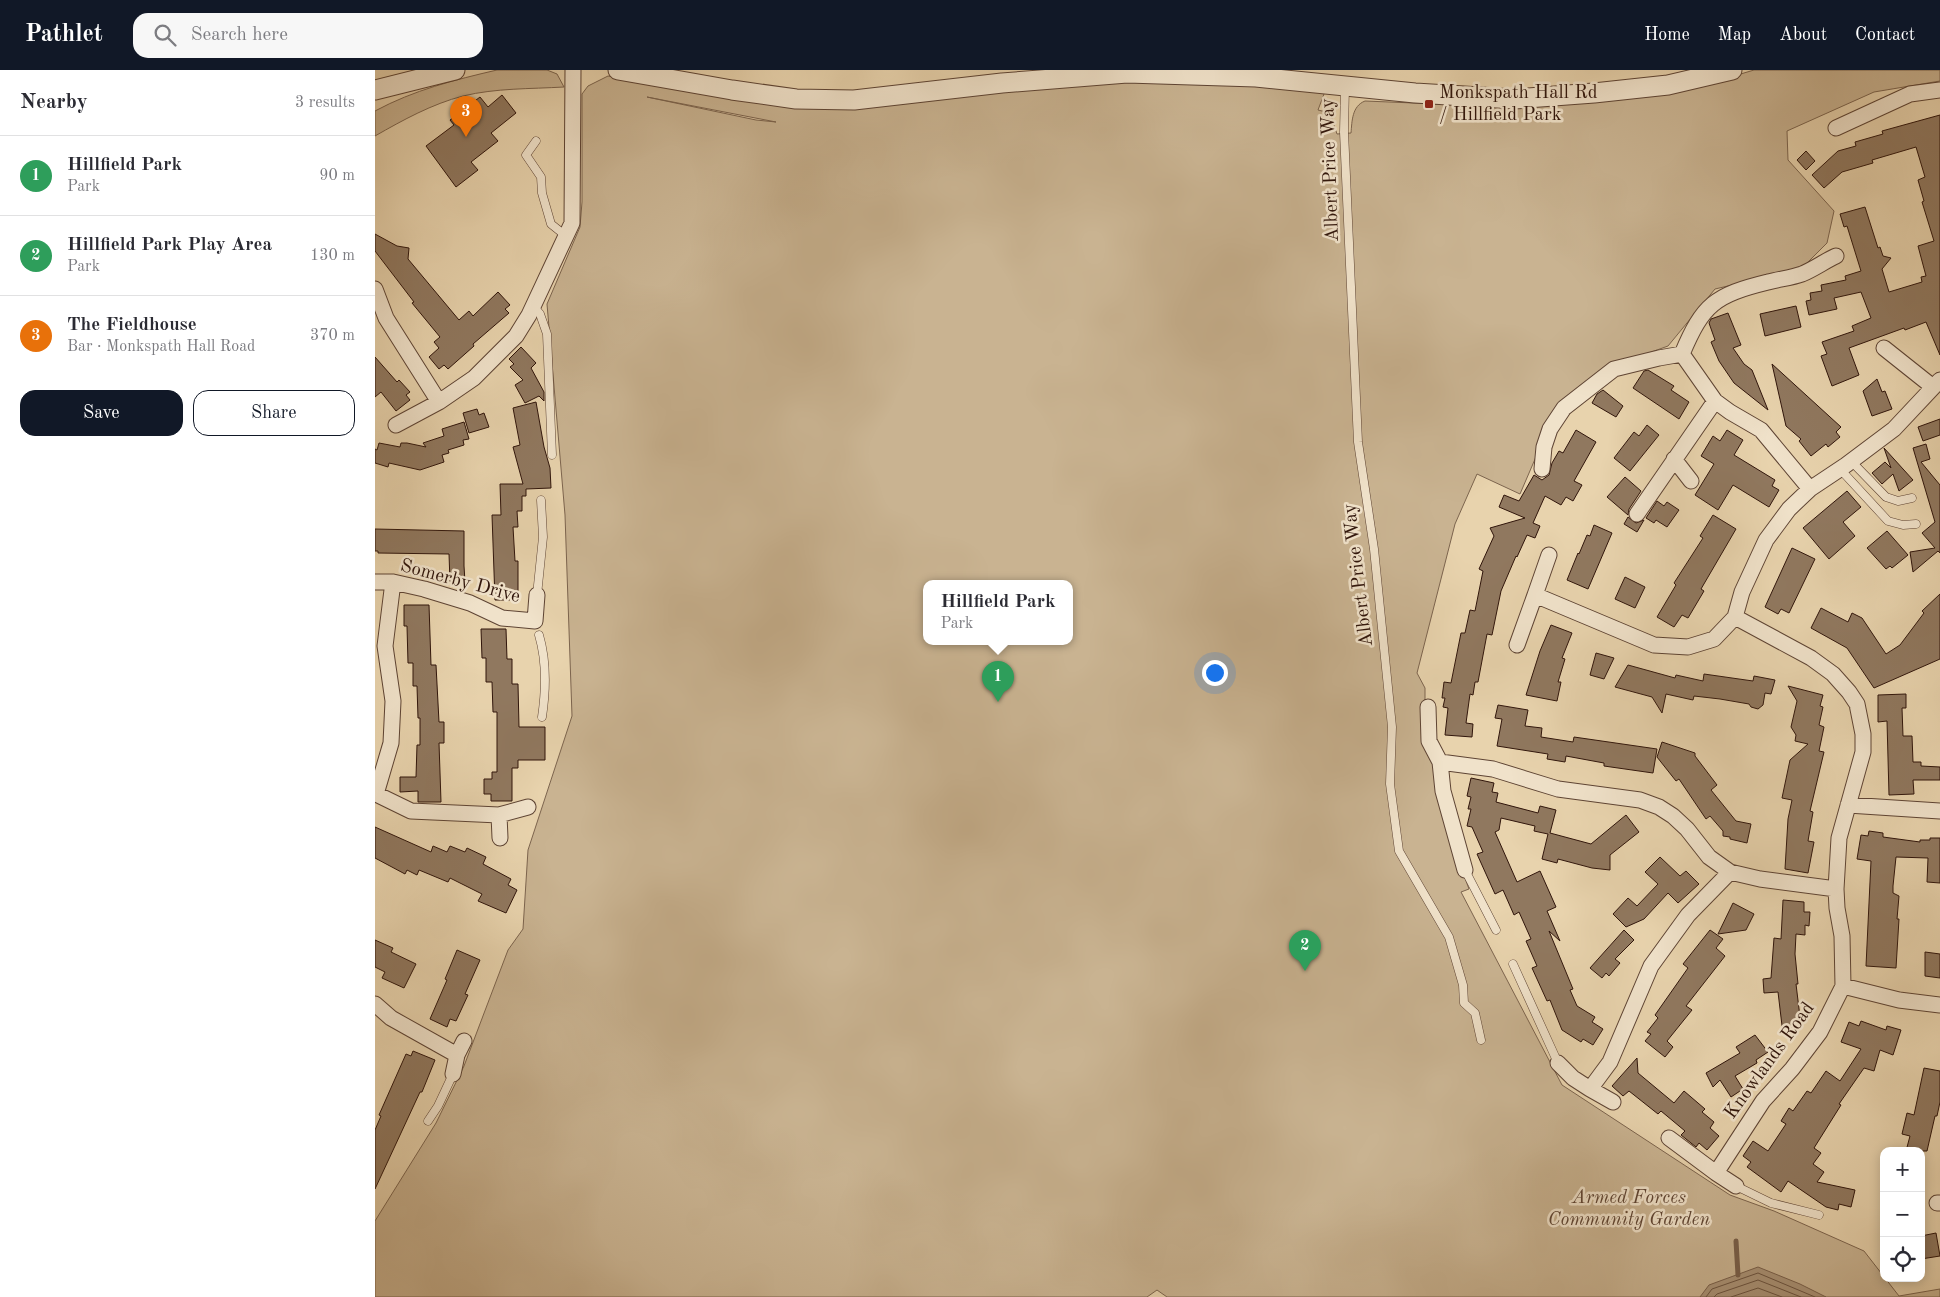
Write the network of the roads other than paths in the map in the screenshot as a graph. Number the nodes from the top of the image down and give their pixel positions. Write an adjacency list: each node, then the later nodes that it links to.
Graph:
1 (455, 70): 6 (street)
2 (573, 70): 10 (street)
3 (618, 70): 5 (street)
4 (1732, 70): 5 (street)
5 (1345, 86): 53 (lane, Albert Price Way)
6 (375, 90)
7 (1940, 90): 8 (street)
8 (1836, 128)
9 (536, 141): 10 (lane)
10 (566, 236): 13 (street)
11 (1836, 256): 15 (street)
12 (375, 289): 18 (street)
13 (533, 306): 18 (street); 20 (lane)
14 (1884, 348): 16 (street)
15 (1682, 354): 17 (street); 23 (street)
16 (1937, 384): 22 (street)
17 (1715, 401): 21 (street); 25 (street)
18 (439, 402): 19 (street)
19 (396, 425)
20 (552, 455)
21 (1673, 459): 24 (street); 28 (street)
22 (1846, 465): 25 (street); 26 (lane); 29 (lane)
23 (1542, 468)
24 (1691, 481)
25 (1810, 488): 35 (street)
26 (1912, 498)
27 (541, 500): 33 (lane)
28 (1637, 514)
29 (1916, 524)
30 (1549, 555): 34 (street)
31 (375, 582): 32 (street, Somerby Drive)
32 (393, 582): 36 (street, Somerby Drive); 41 (street)
33 (537, 595): 36 (street, Somerby Drive)
34 (1535, 595): 35 (street); 37 (street)
35 (1735, 617): 42 (street, Knowlands Road)
36 (537, 628): 39 (lane)
37 (1517, 645)
38 (1428, 707): 40 (street)
39 (542, 717)
40 (1440, 762): 47 (street); 48 (street)
41 (375, 794): 45 (street)
42 (1848, 805): 44 (street); 49 (street, Knowlands Road)
43 (528, 807): 45 (street)
44 (1940, 811)
45 (499, 815): 46 (street)
46 (500, 838)
47 (1465, 870): 50 (lane)
48 (1730, 872): 49 (street); 62 (street)
49 (1836, 889): 52 (street, Knowlands Road)
50 (1496, 930)
51 (1513, 964): 60 (lane)
52 (1843, 986): 56 (street); 66 (street, Knowlands Road)
53 (1465, 1003): 55 (lane); 57 (lane, Albert Price Way)
54 (375, 1004): 59 (street)
55 (1455, 1004)
56 (1940, 1005)
57 (1481, 1040)
58 (464, 1041): 59 (street)
59 (457, 1055): 61 (street)
60 (1558, 1063): 62 (street)
61 (453, 1074): 64 (lane)
62 (1591, 1089): 63 (street)
63 (1613, 1102)
64 (428, 1121)
65 (1669, 1138): 66 (street)
66 (1716, 1172): 67 (street)
67 (1736, 1186): 68 (lane)
68 (1819, 1215)

